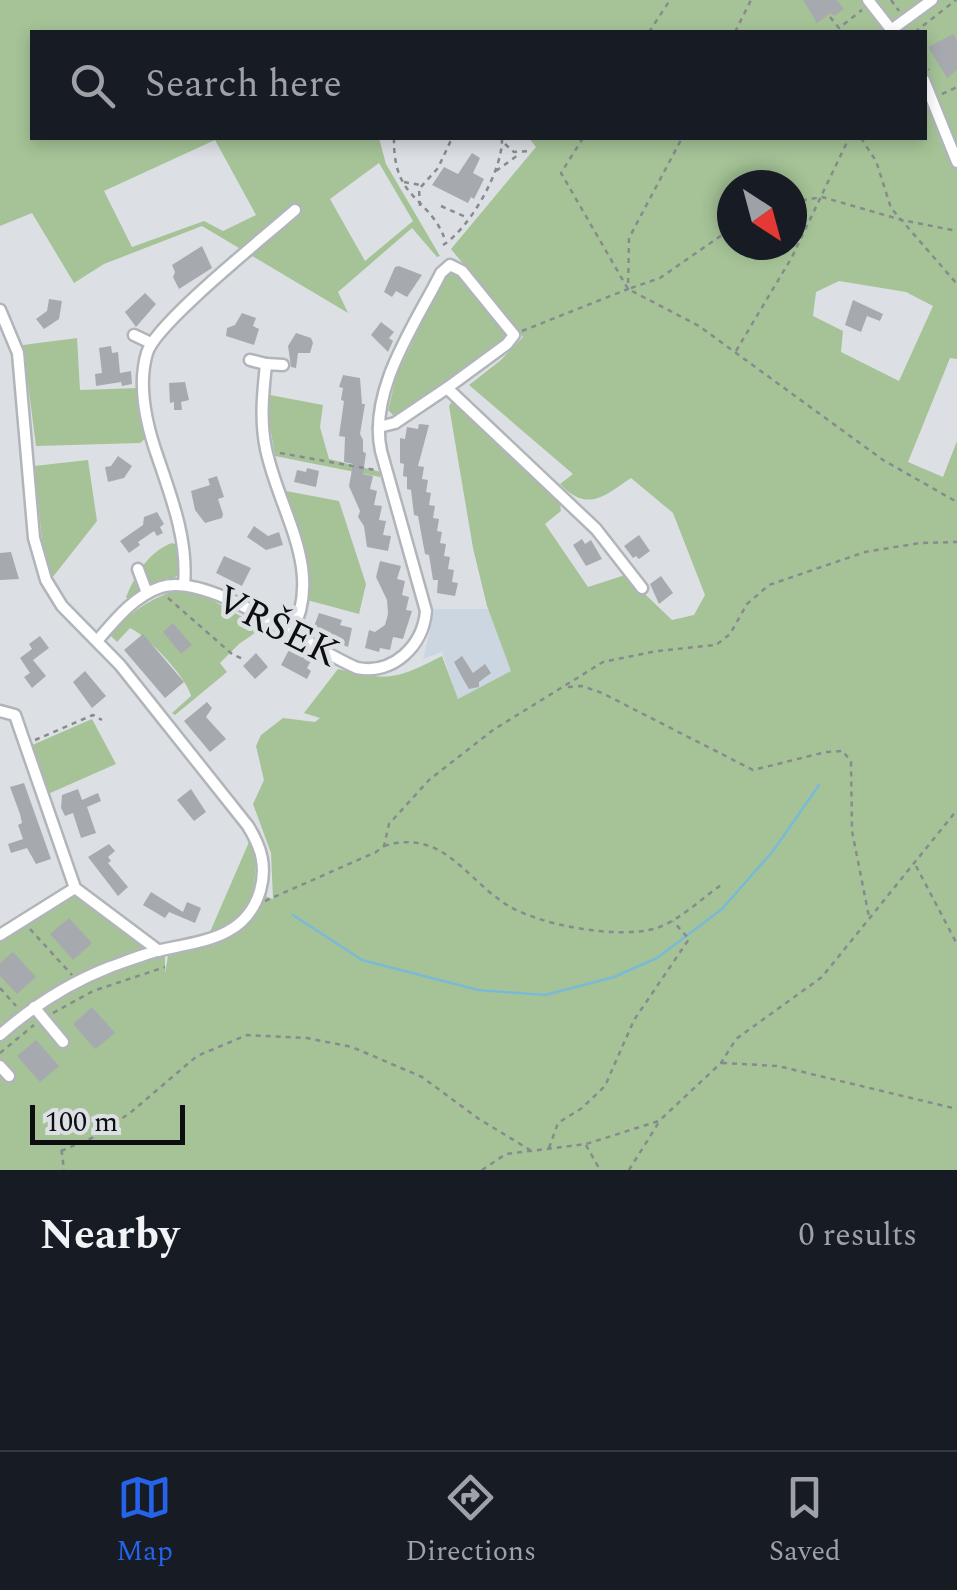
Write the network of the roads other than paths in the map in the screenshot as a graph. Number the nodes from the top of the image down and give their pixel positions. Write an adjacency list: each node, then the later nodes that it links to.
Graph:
1 (932, 0): 4 (street)
2 (867, 3): 3 (street)
3 (892, 30)
4 (894, 30)
5 (927, 87): 6 (street)
6 (957, 162)
7 (295, 210): 10 (street)
8 (0, 310): 21 (street)
9 (134, 335): 10 (street)
10 (151, 343): 17 (street)
11 (250, 360): 12 (street)
12 (266, 364): 13 (street); 20 (street)
13 (282, 365)
14 (447, 388): 15 (street); 15 (street); 18 (street)
15 (379, 428): 20 (street, VRŠEK)
16 (138, 569): 19 (street)
17 (184, 585): 19 (street, VRŠEK); 20 (street, VRŠEK)
18 (642, 588)
19 (152, 591): 21 (street)
20 (290, 634)
21 (98, 641): 25 (street)
22 (0, 711): 23 (street)
23 (75, 888): 24 (street); 25 (street)
24 (0, 935)
25 (160, 950): 26 (street)
26 (34, 1007): 27 (street); 28 (street)
27 (0, 1035)
28 (63, 1042)
29 (0, 1066): 30 (street)
30 (9, 1076)

